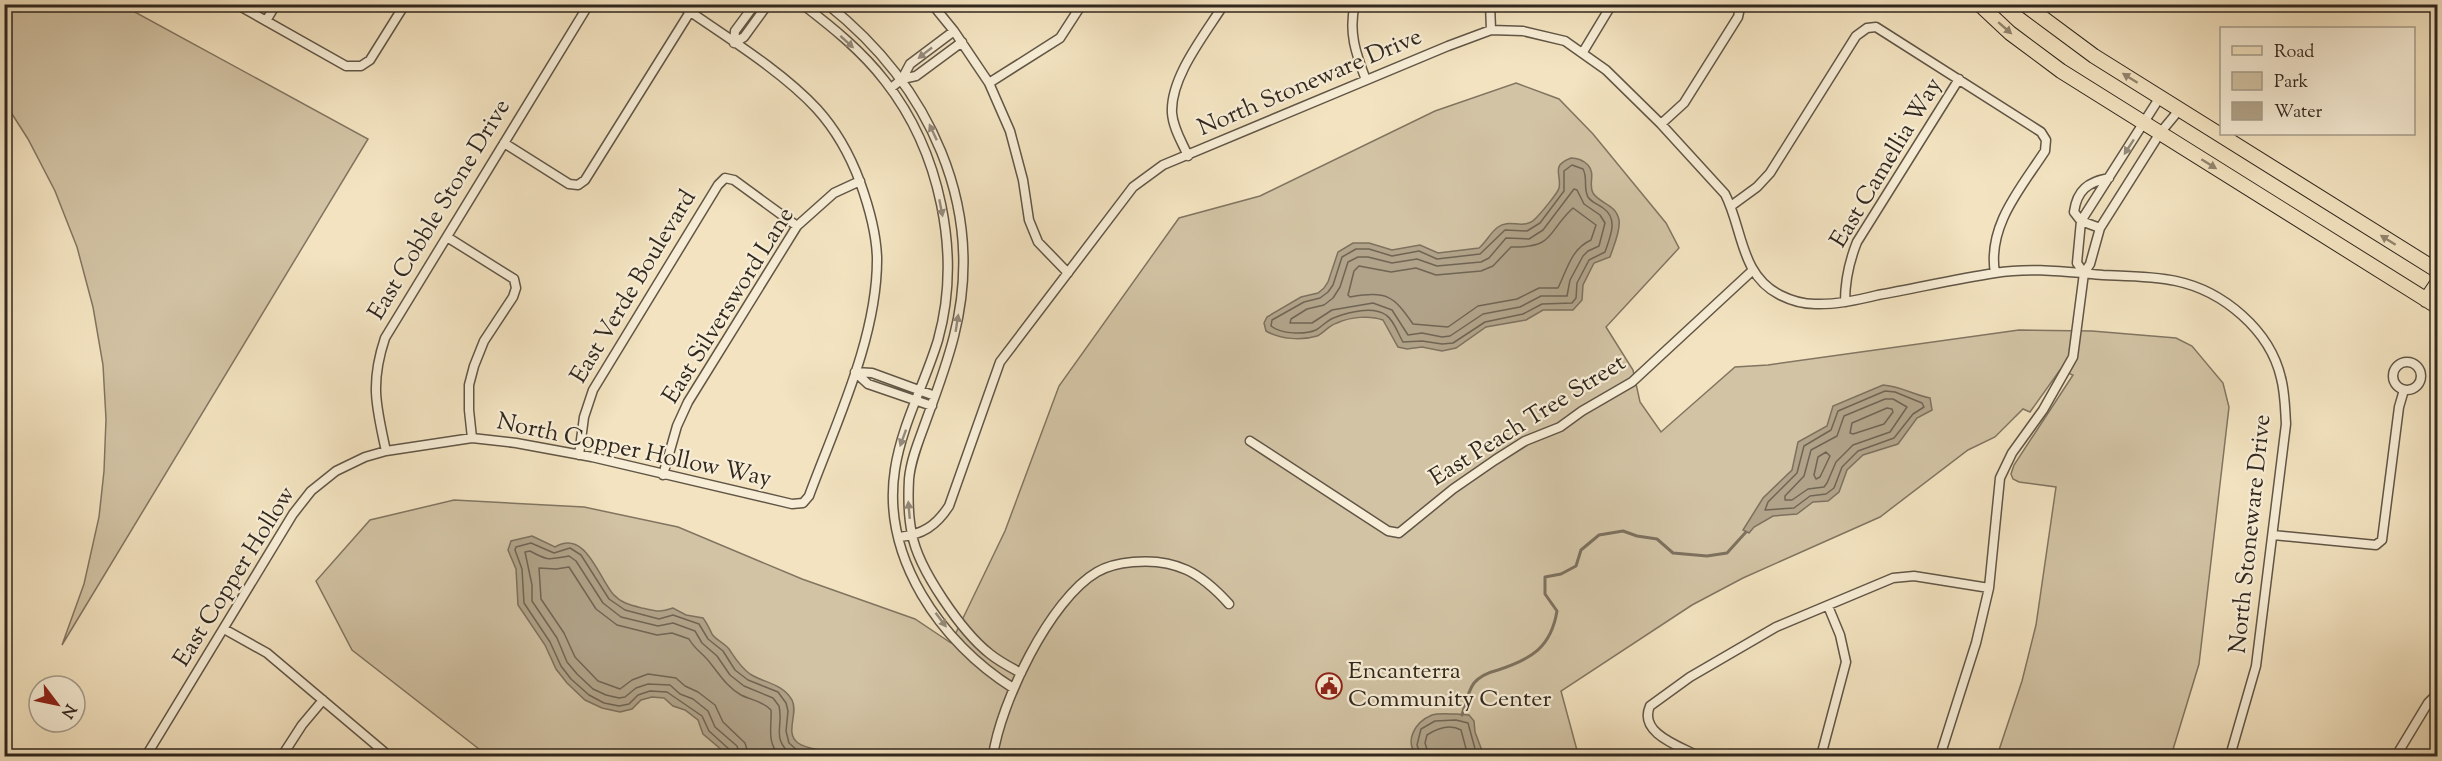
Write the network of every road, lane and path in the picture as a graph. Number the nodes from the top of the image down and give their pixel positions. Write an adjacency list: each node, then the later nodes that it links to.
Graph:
1 (236, 4): 20 (street)
2 (276, 4): 20 (street)
3 (405, 4): 20 (street)
4 (589, 4): 38 (street, East Cobble Stone Drive)
5 (679, 4): 19 (street)
6 (755, 4): 24 (street)
7 (768, 4): 24 (street)
8 (802, 4): 30 (street, one-way to 30)
9 (827, 4): 26 (street)
10 (932, 4): 22 (street)
11 (1082, 4): 29 (street)
12 (1224, 4): 39 (street)
13 (1355, 4): 28 (street)
14 (1490, 4): 21 (street)
15 (1612, 4): 25 (street)
16 (1979, 4): 33 (main road, one-way to 33)
17 (2024, 4): 31 (main road, one-way to 17)
18 (1739, 6): 34 (street)
19 (690, 12): 24 (street); 38 (street)
20 (266, 21)
21 (1491, 30): 25 (street, North Stoneware Drive); 28 (street, North Stoneware Drive)
22 (954, 31): 23 (street); 26 (street, one-way to 26)
23 (962, 42): 26 (street); 29 (street)
24 (734, 43): 41 (street)
25 (1583, 51): 34 (street, North Stoneware Drive)
26 (902, 79): 30 (street); 58 (street, one-way to 26)
27 (1959, 79): 42 (street); 50 (street); 53 (street, East Camellia Way)
28 (1366, 80): 39 (street, North Stoneware Drive)
29 (989, 83): 49 (street)
30 (891, 88): 57 (street, one-way to 57)
31 (2160, 97): 32 (main road); 33 (street)
32 (2180, 109): 35 (street); 36 (main road, one-way to 32)
33 (2144, 123): 35 (main road); 40 (street, one-way to 40)
34 (1661, 124): 42 (street, North Stoneware Drive)
35 (2160, 133): 45 (street); 54 (main road, one-way to 54)
36 (2220, 134)
37 (2221, 135): 48 (main road, one-way to 37)
38 (504, 143): 46 (street, East Cobble Stone Drive)
39 (1188, 156): 49 (street, North Stoneware Drive)
40 (2109, 178): 43 (street); 43 (street)
41 (860, 181): 44 (street, East Silversword Lane); 55 (street)
42 (1731, 206): 47 (street, North Stoneware Drive)
43 (2081, 221): 45 (street); 51 (street)
44 (797, 226): 64 (street, East Verde Boulevard); 65 (street, East Silversword Lane)
45 (2100, 228): 51 (street)
46 (447, 237): 61 (street); 63 (street, East Cobble Stone Drive)
47 (1753, 270): 53 (street, North Stoneware Drive); 62 (street, East Peach Tree Street)
48 (2438, 271)
49 (1068, 273): 67 (street, North Stoneware Drive)
50 (1995, 273): 51 (street, North Stoneware Drive); 53 (street, North Stoneware Drive)
51 (2084, 273): 66 (street, North Stoneware Drive); 69 (street)
52 (2438, 282): 54 (main road)
53 (1845, 302)
54 (2432, 303)
55 (855, 372): 57 (street); 59 (street); 65 (street, North Copper Hollow Way)
56 (2404, 390): 66 (street)
57 (920, 391): 58 (street); 59 (street)
58 (935, 396): 60 (street)
59 (916, 401): 60 (street); 68 (street, one-way to 68)
60 (932, 406): 67 (street, one-way to 60)
61 (472, 438): 63 (street, North Copper Hollow Way); 64 (street, North Copper Hollow Way)
62 (1250, 441)
63 (386, 451): 72 (street, East Copper Hollow)
64 (579, 455): 65 (street, North Copper Hollow Way)
65 (663, 475)
66 (2273, 535): 84 (street, North Stoneware Drive)
67 (912, 536): 68 (street, North Stoneware Drive); 73 (street)
68 (898, 537): 74 (street, one-way to 74)
69 (1989, 588): 71 (street); 83 (street)
70 (1229, 604): 73 (street)
71 (1828, 606): 81 (street); 82 (street)
72 (224, 629): 76 (street); 77 (street, East Copper Hollow)
73 (1021, 673): 74 (street)
74 (1013, 688): 80 (street)
75 (2436, 696): 85 (street)
76 (323, 700): 78 (street); 79 (street)
77 (146, 756)
78 (282, 756)
79 (389, 756)
80 (993, 756)
81 (1698, 756)
82 (1821, 756)
83 (1940, 756)
84 (2230, 756)
85 (2396, 756)

